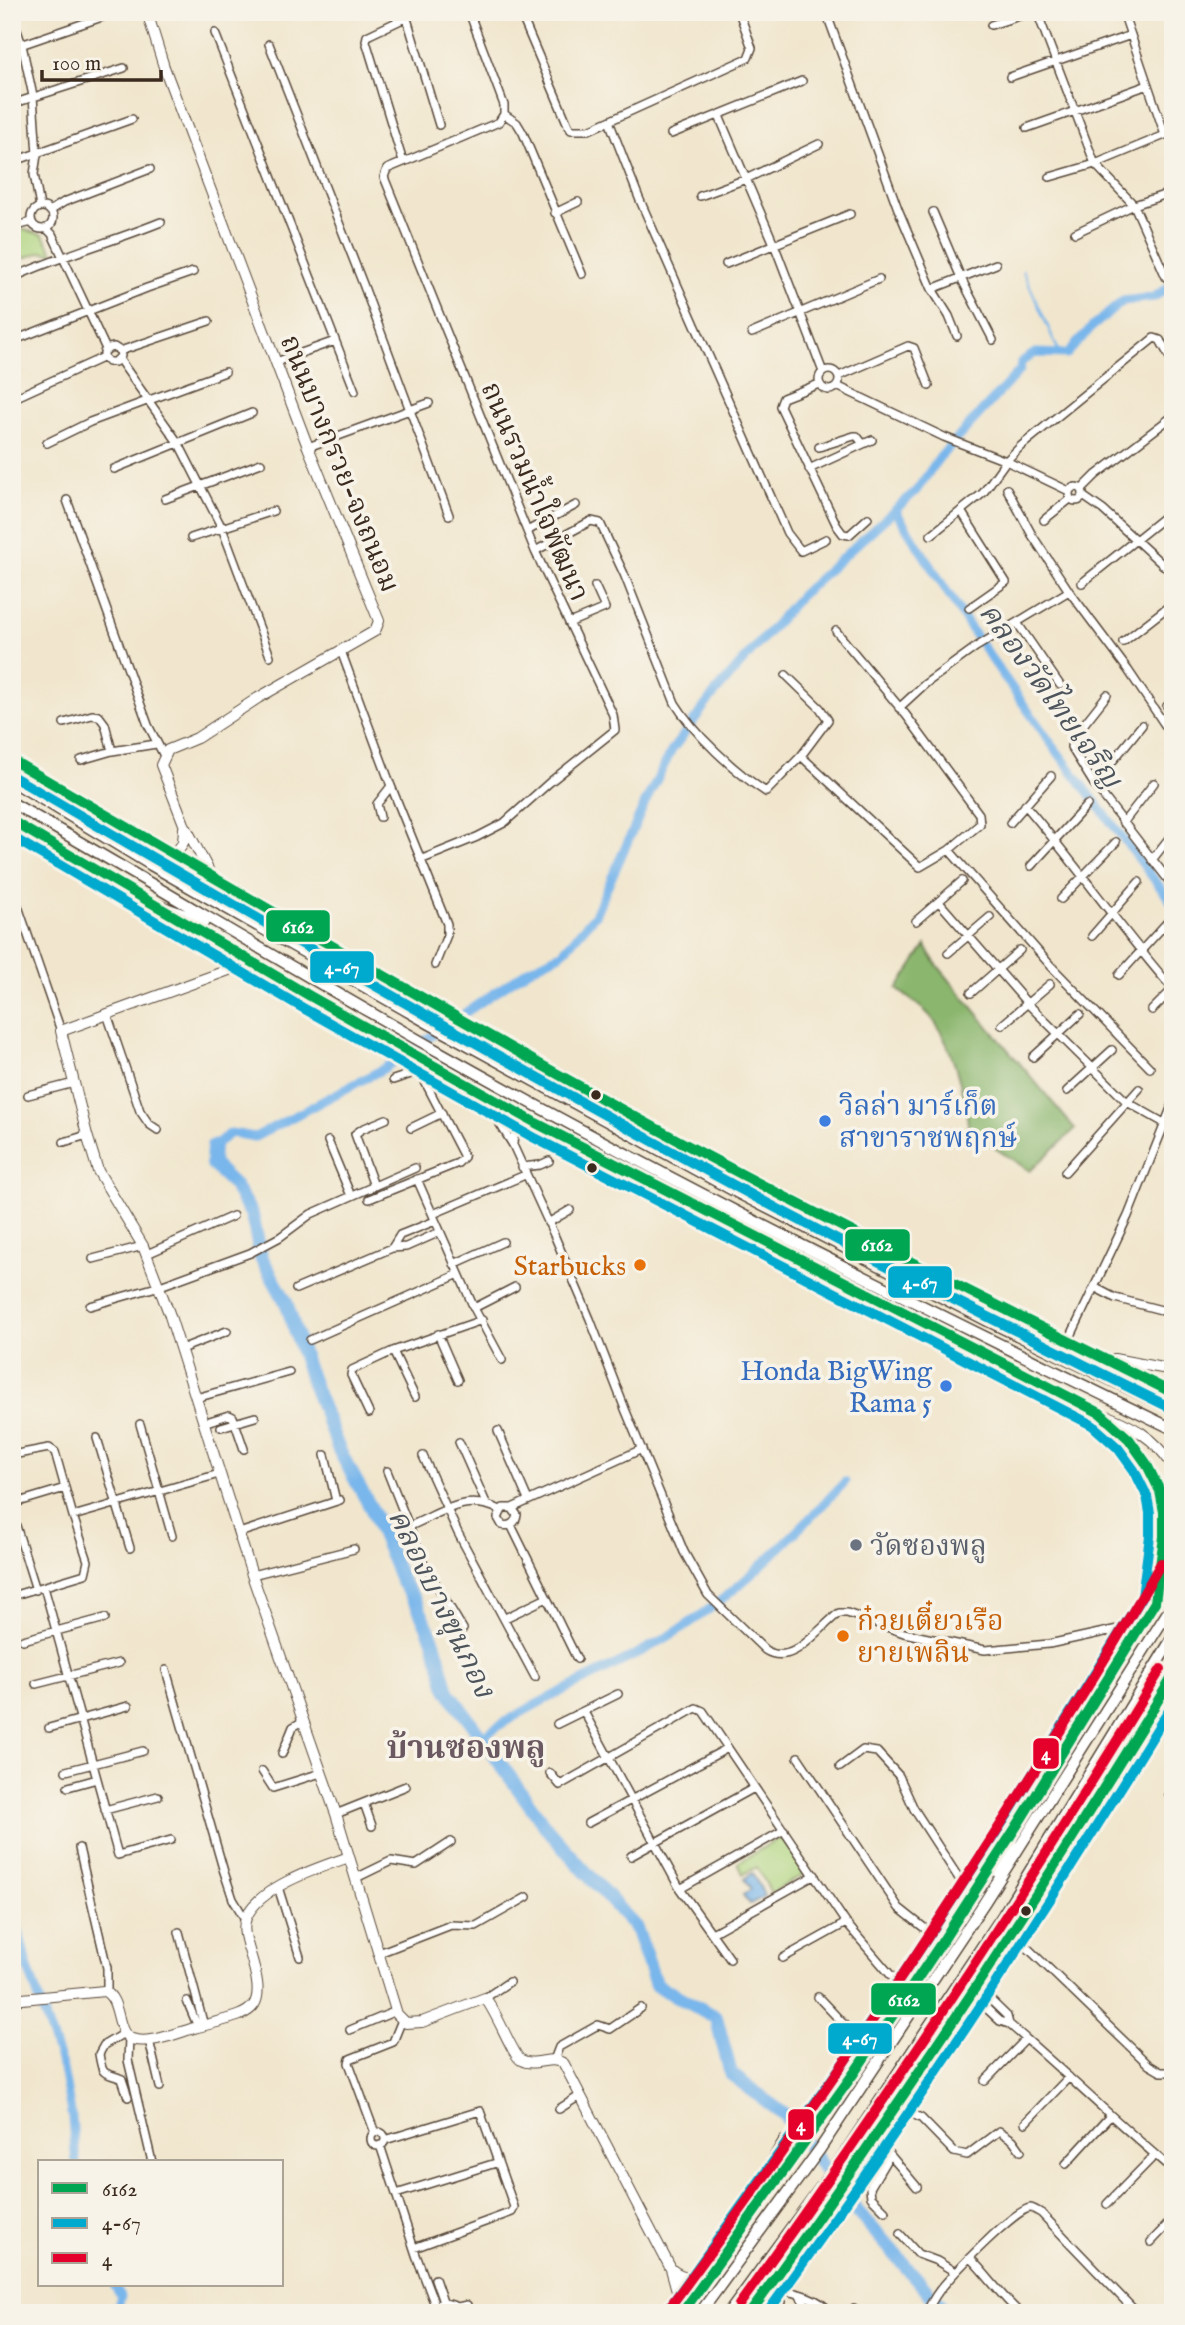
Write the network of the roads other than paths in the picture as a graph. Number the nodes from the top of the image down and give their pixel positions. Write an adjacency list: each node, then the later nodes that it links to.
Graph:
1 (146, 12): 75 (main road, ถนนบางกรวย-จงถนอม)
2 (469, 12): 25 (street)
3 (520, 12): 28 (street)
4 (739, 12): 28 (street)
5 (826, 12): 64 (street)
6 (1034, 12): 11 (street); 17 (street)
7 (1123, 12): 13 (street)
8 (406, 15): 29 (street); 35 (street)
9 (12, 16): 15 (street)
10 (102, 17): 15 (street)
11 (991, 25)
12 (215, 33): 72 (street)
13 (1131, 35): 17 (street); 21 (street)
14 (269, 44): 87 (street)
15 (22, 45): 16 (street); 22 (street)
16 (12, 48)
17 (1056, 62): 19 (street); 24 (street)
18 (124, 68): 22 (street)
19 (1010, 77)
20 (802, 81): 26 (street)
21 (1148, 85): 24 (street); 36 (street)
22 (33, 96): 23 (street); 33 (street)
23 (12, 104)
24 (1074, 111): 30 (street); 36 (street)
25 (505, 114): 35 (street); 46 (street)
26 (719, 116): 31 (street); 39 (street)
27 (132, 119): 33 (street)
28 (609, 121): 117 (street)
29 (439, 125)
30 (1027, 128)
31 (671, 134)
32 (819, 144): 39 (street)
33 (37, 155): 34 (street); 44 (street)
34 (12, 162)
35 (403, 162): 114 (street, ถนนรวมน้ำใจพัฒนา)
36 (1094, 164): 38 (street); 43 (street)
37 (150, 169): 45 (street)
38 (1050, 177)
39 (746, 179): 41 (street); 54 (street)
40 (1173, 192): 43 (street)
41 (700, 196)
42 (578, 201): 46 (street)
43 (1134, 205): 53 (street); 63 (street)
44 (40, 207): 45 (street); 49 (street)
45 (50, 211): 52 (street)
46 (555, 212): 59 (street)
47 (933, 212): 61 (street)
48 (850, 214): 54 (street)
49 (32, 222): 51 (street); 52 (street)
50 (161, 222): 55 (street)
51 (12, 227)
52 (46, 228): 55 (street)
53 (1075, 233)
54 (774, 244): 56 (street); 66 (street)
55 (62, 256): 60 (street); 65 (street)
56 (726, 264)
57 (996, 264): 61 (street)
58 (193, 272): 65 (street)
59 (582, 274)
60 (12, 278)
61 (961, 278): 64 (street); 70 (street)
62 (879, 279): 66 (street)
63 (1173, 284)
64 (932, 289): 69 (street)
65 (88, 311): 71 (street); 73 (street)
66 (800, 312): 68 (street); 78 (street)
67 (209, 321): 74 (street)
68 (752, 333)
69 (957, 336)
70 (993, 340)
71 (12, 341)
72 (335, 341): 75 (street); 83 (street)
73 (105, 353): 74 (street); 74 (street); 84 (street)
74 (120, 355): 85 (street)
75 (276, 362): 94 (main road, ถนนบางกรวย-จงถนอม)
76 (1173, 363): 96 (street)
77 (225, 372): 85 (street)
78 (823, 372): 79 (street); 80 (street)
79 (839, 376): 81 (street); 82 (street)
80 (819, 384): 81 (street); 99 (street)
81 (837, 386): 96 (street)
82 (929, 386)
83 (355, 391)
84 (12, 399)
85 (150, 400): 91 (street); 92 (street)
86 (429, 403): 87 (street)
87 (409, 410): 94 (street); 110 (street)
88 (252, 413): 92 (street)
89 (1173, 416): 102 (street)
90 (872, 440): 93 (street)
91 (47, 443)
92 (179, 444): 98 (street); 100 (street)
93 (863, 444): 95 (street); 99 (street)
94 (308, 447): 130 (main road, ถนนบางกรวย-จงถนอม)
95 (819, 447)
96 (1006, 461): 103 (street); 109 (street)
97 (261, 463): 100 (street)
98 (114, 469)
99 (809, 469): 111 (street)
100 (201, 487): 104 (street); 113 (street)
101 (1007, 489): 123 (street)
102 (1083, 492): 103 (street); 103 (street); 118 (street)
103 (1070, 495): 112 (street)
104 (165, 499)
105 (67, 500): 139 (street)
106 (576, 505): 114 (street)
107 (1173, 510): 118 (street)
108 (273, 511): 113 (street)
109 (961, 511): 115 (street); 125 (street)
110 (449, 515)
111 (867, 518)
112 (1044, 520)
113 (222, 528): 116 (street); 131 (street)
114 (527, 531): 119 (street, ถนนรวมน้ำใจพัฒนา)
115 (931, 535)
116 (191, 538)
117 (826, 539)
118 (1136, 539): 120 (street); 121 (street)
119 (535, 551): 126 (street, ถนนรวมน้ำใจพัฒนา); 141 (street)
120 (1173, 574)
121 (1082, 583)
122 (595, 586): 126 (street)
123 (1069, 591): 127 (street); 138 (street)
124 (1173, 603): 129 (street)
125 (969, 607)
126 (569, 623): 163 (street, ถนนรวมน้ำใจพัฒนา)
127 (1018, 624): 133 (street); 135 (street)
128 (836, 631): 135 (street)
129 (1123, 642)
130 (341, 651): 142 (main road, ถนนบางกรวย-จงถนอม); 149 (street)
131 (270, 656)
132 (786, 675): 141 (street)
133 (1060, 685)
134 (1107, 695): 148 (street)
135 (899, 708): 161 (street)
136 (64, 723): 140 (street)
137 (1142, 726): 148 (street)
138 (1173, 737)
139 (156, 744): 140 (street); 142 (street)
140 (112, 751): 144 (street)
141 (801, 756): 161 (street)
142 (163, 757): 157 (main road)
143 (12, 760): 162 (main road)
144 (81, 760)
145 (1051, 776): 152 (street)
146 (12, 781): 219 (main road)
147 (1154, 783): 156 (street)
148 (1094, 784): 156 (street)
149 (391, 786): 153 (street); 163 (street)
150 (12, 803): 179 (main road)
151 (1087, 804): 159 (street)
152 (1025, 805): 155 (street); 159 (street)
153 (380, 817)
154 (12, 821): 174 (main road)
155 (1010, 823)
156 (1122, 823): 164 (street)
157 (184, 824): 162 (main road); 166 (main road)
158 (1173, 833): 164 (street)
159 (1056, 841): 165 (street); 167 (street)
160 (1116, 842): 167 (street)
161 (949, 850): 202 (street)
162 (175, 855): 166 (main road)
163 (420, 860): 186 (street)
164 (1152, 860): 170 (street)
165 (1031, 866)
166 (211, 876): 223 (main road)
167 (1083, 876): 172 (street); 175 (street)
168 (962, 881): 173 (street)
169 (1139, 882): 175 (street)
170 (1173, 886)
171 (12, 889): 197 (street)
172 (1061, 899)
173 (939, 902): 178 (street); 181 (street)
174 (152, 903): 179 (main road); 185 (main road)
175 (1111, 914): 180 (street); 183 (street)
176 (990, 917): 181 (street)
177 (1171, 918): 183 (street)
178 (916, 921)
179 (226, 929): 230 (main road)
180 (1092, 936)
181 (969, 937): 184 (street); 187 (street)
182 (1020, 950): 187 (street)
183 (1140, 952): 188 (street); 190 (street)
184 (948, 953)
185 (249, 960): 194 (main road); 206 (main road)
186 (435, 965)
187 (998, 971): 191 (street); 192 (street)
188 (1119, 975)
189 (1050, 984): 192 (street)
190 (1173, 989): 193 (street)
191 (971, 993)
192 (1027, 1003): 196 (street); 198 (street)
193 (1152, 1010)
194 (107, 1014): 197 (main road); 217 (street)
195 (1080, 1014): 198 (street)
196 (1002, 1025)
197 (61, 1031): 204 (main road)
198 (1057, 1034): 200 (street); 201 (street)
199 (1112, 1050): 201 (street)
200 (1033, 1057)
201 (1092, 1066): 207 (street); 209 (street)
202 (1150, 1068)
203 (393, 1080): 211 (street)
204 (74, 1083): 208 (street); 218 (main road)
205 (1139, 1089): 209 (street)
206 (479, 1090): 213 (main road); 222 (street)
207 (1067, 1091)
208 (28, 1095)
209 (1127, 1102): 214 (street); 227 (street)
210 (1173, 1103): 214 (street)
211 (442, 1113): 215 (street); 228 (street)
212 (386, 1119): 229 (street)
213 (536, 1121): 222 (street); 238 (main road)
214 (1164, 1124): 216 (street); 247 (street)
215 (411, 1128)
216 (1173, 1128)
217 (158, 1130)
218 (87, 1135): 221 (street); 241 (main road)
219 (632, 1135): 223 (main road); 267 (main road)
220 (328, 1141): 231 (street)
221 (64, 1142)
222 (513, 1145): 226 (street)
223 (710, 1157): 256 (main road)
224 (549, 1161): 226 (street)
225 (415, 1168): 229 (street)
226 (524, 1171): 235 (street); 236 (street)
227 (1065, 1172)
228 (417, 1178): 232 (street); 235 (street)
229 (374, 1185): 231 (street)
230 (700, 1194): 238 (main road); 275 (main road)
231 (351, 1196): 245 (street)
232 (369, 1199)
233 (570, 1210): 236 (street)
234 (233, 1216): 241 (street)
235 (434, 1217): 237 (street); 240 (street)
236 (548, 1223): 280 (street)
237 (440, 1232): 240 (street); 243 (street)
238 (748, 1234): 269 (main road)
239 (503, 1242): 243 (street)
240 (391, 1248): 248 (street)
241 (145, 1250): 242 (street); 245 (main road)
242 (93, 1259)
243 (454, 1264): 244 (street)
244 (459, 1275): 250 (street); 255 (street)
245 (160, 1286): 249 (street); 257 (main road)
246 (515, 1287): 250 (street)
247 (1094, 1287): 251 (street); 256 (street)
248 (296, 1289)
249 (90, 1306)
250 (474, 1308): 252 (street)
251 (1173, 1313)
252 (482, 1320): 254 (street); 260 (street)
253 (227, 1331): 257 (street)
254 (438, 1334): 258 (street); 263 (street)
255 (310, 1340)
256 (1069, 1340): 259 (main road)
257 (181, 1349): 265 (main road)
258 (393, 1351): 266 (street); 268 (street)
259 (1103, 1357): 261 (main road); 264 (main road)
260 (502, 1360)
261 (1173, 1370)
262 (289, 1372): 265 (street)
263 (458, 1380)
264 (1173, 1393)
265 (196, 1398): 272 (main road)
266 (415, 1398)
267 (1173, 1410)
268 (369, 1413)
269 (1100, 1413): 284 (main road); 309 (main road)
270 (255, 1417): 271 (street)
271 (237, 1422): 272 (street); 274 (street); 279 (street)
272 (203, 1423): 286 (main road)
273 (140, 1424): 288 (street)
274 (221, 1427)
275 (1173, 1429)
276 (498, 1431): 289 (street)
277 (97, 1438): 292 (street)
278 (459, 1442): 290 (street)
279 (244, 1449)
280 (642, 1450): 289 (street); 316 (street)
281 (12, 1455): 287 (street)
282 (325, 1455): 300 (street)
283 (423, 1456): 294 (street)
284 (1173, 1466)
285 (387, 1471): 299 (street)
286 (219, 1474): 288 (street); 300 (main road)
287 (65, 1488): 291 (street); 297 (street)
288 (159, 1491): 292 (street); 301 (street)
289 (528, 1500): 293 (street)
290 (485, 1503): 294 (street); 295 (street)
291 (12, 1504)
292 (117, 1504): 297 (street); 302 (street)
293 (512, 1508): 295 (street); 298 (street)
294 (447, 1509): 299 (street); 312 (street)
295 (500, 1510): 298 (street)
296 (12, 1513): 306 (street)
297 (73, 1516): 306 (street)
298 (511, 1525): 308 (street)
299 (410, 1526): 314 (street)
300 (239, 1534): 305 (main road)
301 (172, 1536)
302 (130, 1549)
303 (354, 1549): 305 (street)
304 (1173, 1570): 309 (main road)
305 (252, 1575): 332 (main road)
306 (40, 1588): 307 (street); 315 (street)
307 (12, 1596)
308 (547, 1598): 312 (street); 320 (street)
309 (1155, 1602): 313 (main road)
310 (1173, 1604): 374 (main road)
311 (105, 1618): 315 (street)
312 (505, 1618): 324 (street)
313 (1142, 1623): 316 (street); 319 (main road)
314 (463, 1629)
315 (56, 1631): 318 (street); 323 (street)
316 (1111, 1631): 319 (street)
317 (1173, 1637): 442 (main road)
318 (23, 1640)
319 (1126, 1650): 358 (main road)
320 (577, 1659)
321 (119, 1662): 323 (street)
322 (166, 1671): 375 (street)
323 (68, 1676): 326 (street); 331 (street)
324 (535, 1676)
325 (1173, 1676): 346 (main road)
326 (36, 1684)
327 (618, 1694): 330 (street)
328 (1173, 1694): 346 (main road)
329 (128, 1706): 331 (street)
330 (584, 1712): 333 (street); 338 (street)
331 (81, 1720): 334 (street); 340 (street)
332 (303, 1721): 337 (street); 344 (main road)
333 (557, 1724)
334 (49, 1728)
335 (728, 1748): 338 (street); 350 (street); 353 (street)
336 (143, 1751): 340 (street)
337 (282, 1754)
338 (607, 1757): 345 (street); 353 (street)
339 (798, 1757): 380 (street)
340 (94, 1764): 342 (street); 347 (street)
341 (840, 1767): 373 (street)
342 (66, 1771)
343 (262, 1771): 344 (street)
344 (321, 1773): 357 (main road)
345 (550, 1773)
346 (1114, 1773): 378 (main road)
347 (97, 1779): 349 (street); 356 (street)
348 (406, 1786): 354 (street)
349 (68, 1787)
350 (754, 1788): 361 (street); 364 (street)
351 (1173, 1790): 355 (street)
352 (158, 1796): 356 (street)
353 (631, 1800): 359 (street); 364 (street)
354 (363, 1803): 357 (street); 360 (street)
355 (1173, 1806)
356 (105, 1810): 362 (street)
357 (336, 1814): 367 (main road)
358 (1020, 1821): 373 (main road); 374 (main road)
359 (588, 1823)
360 (372, 1826)
361 (783, 1830): 368 (street); 371 (street)
362 (171, 1840)
363 (451, 1842): 369 (street)
364 (655, 1843): 366 (street); 371 (street)
365 (79, 1848): 387 (street)
366 (631, 1856)
367 (349, 1857): 369 (main road); 370 (main road)
368 (815, 1875): 376 (street); 379 (street)
369 (356, 1878): 381 (main road)
370 (278, 1887): 375 (main road); 382 (street)
371 (680, 1889): 379 (street)
372 (527, 1897): 381 (street)
373 (971, 1897): 380 (main road)
374 (984, 1903): 441 (main road)
375 (245, 1919): 395 (main road)
376 (846, 1923): 383 (street); 388 (street)
377 (179, 1932): 395 (street)
378 (1011, 1932): 386 (main road); 402 (street)
379 (712, 1933): 384 (street)
380 (942, 1942): 388 (main road)
381 (379, 1953): 394 (main road)
382 (300, 1957)
383 (783, 1958)
384 (730, 1959)
385 (509, 1982): 389 (street)
386 (973, 1989): 398 (street); 408 (main road)
387 (107, 1992): 391 (main road); 397 (main road)
388 (907, 1994): 400 (main road)
389 (485, 1997): 394 (main road); 401 (main road)
390 (818, 1997): 400 (street)
391 (12, 2000)
392 (187, 2001): 395 (street)
393 (641, 2008): 401 (street)
394 (399, 2016): 396 (street); 414 (street)
395 (201, 2026): 399 (main road)
396 (350, 2030)
397 (127, 2036): 399 (main road); 407 (street); 418 (street)
398 (1026, 2039): 403 (street); 404 (street)
399 (149, 2040): 405 (street)
400 (869, 2051): 422 (main road)
401 (554, 2060): 406 (main road)
402 (1173, 2072)
403 (1069, 2077): 410 (street); 411 (street)
404 (985, 2081)
405 (160, 2087)
406 (581, 2095): 409 (street); 433 (main road)
407 (128, 2097)
408 (895, 2106): 412 (main road); 415 (street)
409 (559, 2109)
410 (1110, 2116): 417 (street); 420 (street)
411 (1025, 2123)
412 (875, 2137): 416 (street); 436 (main road)
413 (783, 2140): 422 (street)
414 (383, 2143): 419 (street); 424 (street)
415 (1021, 2151)
416 (890, 2154): 423 (street); 426 (street)
417 (1155, 2155): 421 (street); 425 (street)
418 (152, 2160)
419 (496, 2163): 424 (street); 430 (street)
420 (1066, 2164)
421 (1173, 2170)
422 (780, 2179): 432 (main road)
423 (917, 2187)
424 (396, 2194): 430 (street)
425 (1107, 2204)
426 (885, 2211)
427 (1173, 2219): 429 (street)
428 (900, 2234): 434 (street)
429 (1151, 2242)
430 (414, 2248): 439 (street)
431 (970, 2258): 434 (street); 448 (street); 449 (street)
432 (715, 2268): 433 (main road); 440 (main road)
433 (671, 2269): 440 (main road)
434 (956, 2272): 447 (street)
435 (435, 2279): 439 (street)
436 (773, 2290): 437 (street); 443 (main road); 444 (street)
437 (800, 2295): 445 (street); 446 (street)
438 (467, 2305): 439 (street)
439 (439, 2307)
440 (680, 2313)
441 (700, 2313)
442 (729, 2313)
443 (750, 2313)
444 (774, 2313)
445 (811, 2313)
446 (830, 2313)
447 (926, 2313)
448 (1020, 2313)
449 (1137, 2313)

